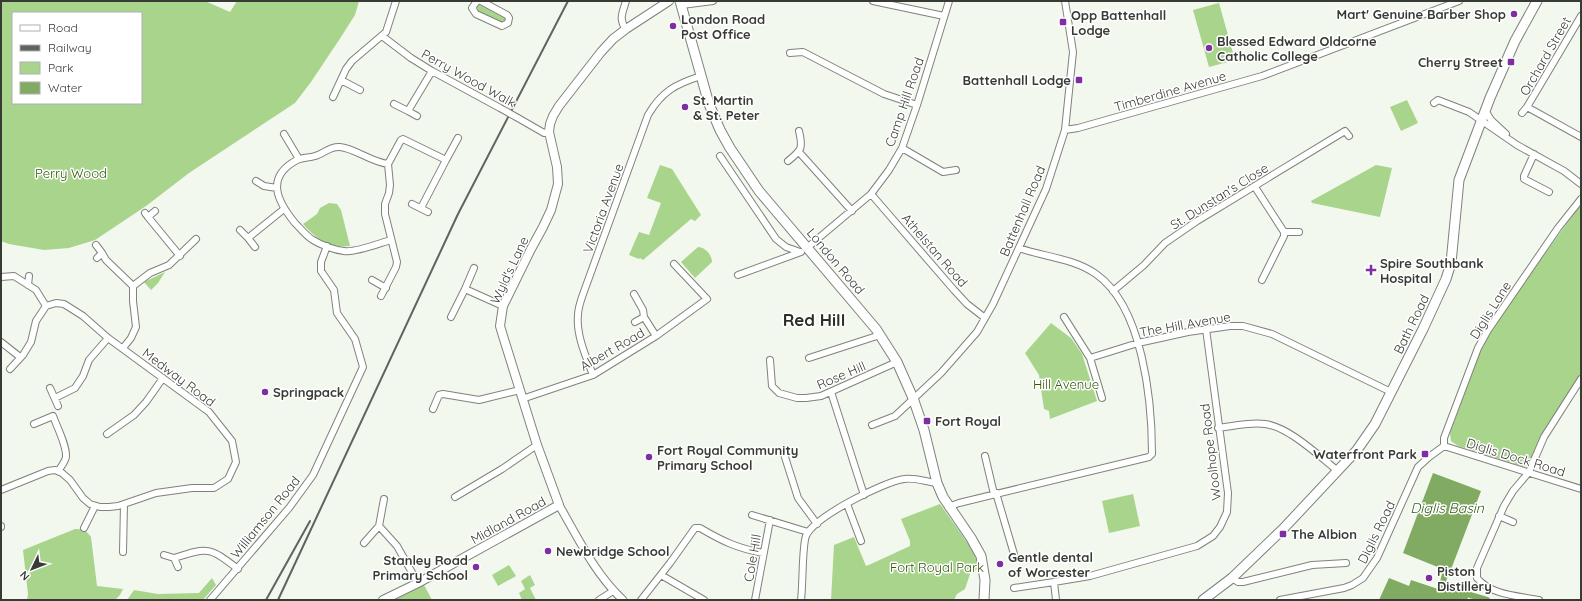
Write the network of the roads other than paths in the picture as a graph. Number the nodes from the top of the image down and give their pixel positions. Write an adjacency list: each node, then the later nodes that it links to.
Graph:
1 (396, 1): 18 (street)
2 (477, 1): 14 (street)
3 (482, 1): 14 (street)
4 (497, 1): 14 (street)
5 (626, 1): 17 (street)
6 (669, 1): 17 (main road)
7 (713, 1): 13 (street)
8 (873, 1): 15 (street)
9 (949, 1): 15 (street, Camp Hill Road)
10 (1065, 1): 35 (street, Battenhall Road)
11 (1459, 1): 35 (street, Timberdine Avenue)
12 (1537, 1): 29 (main road, Bath Road)
13 (681, 3): 21 (main road, London Road)
14 (494, 8)
15 (944, 16): 27 (street, Camp Hill Road)
16 (1581, 16): 28 (street, Orchard Street)
17 (626, 29): 37 (main road)
18 (382, 36): 20 (street, Perry Wood Walk); 22 (street)
19 (790, 53): 27 (street)
20 (432, 71): 30 (street); 37 (street, Perry Wood Walk, bridge)
21 (702, 76): 73 (main road, London Road); 110 (street, Victoria Avenue)
22 (341, 80): 23 (street); 24 (street)
23 (360, 90)
24 (332, 97)
25 (1434, 103): 33 (street)
26 (394, 104): 30 (street)
27 (917, 105): 42 (street, Camp Hill Road)
28 (1527, 107): 31 (street, Orchard Street); 39 (street)
29 (1485, 110): 33 (main road, Bath Road); 41 (street)
30 (408, 111): 32 (street)
31 (1522, 113)
32 (417, 116)
33 (1481, 120): 41 (street); 116 (main road, Bath Road)
34 (1343, 124): 53 (street, St. Dunstan's Close)
35 (1065, 130): 74 (street, Battenhall Road)
36 (799, 131): 43 (street)
37 (549, 132): 91 (main road, Wyld's Lane)
38 (284, 134): 46 (street)
39 (1581, 137)
40 (458, 138): 47 (street)
41 (1517, 145): 44 (street)
42 (902, 148): 50 (street); 56 (street, Camp Hill Road)
43 (800, 152): 48 (street); 62 (street)
44 (1534, 154): 52 (street); 55 (street)
45 (720, 156): 73 (street)
46 (299, 159): 49 (street); 54 (street)
47 (446, 160): 49 (street); 59 (street)
48 (788, 161)
49 (388, 164): 69 (street)
50 (956, 170)
51 (256, 181): 54 (street)
52 (1581, 184)
53 (1255, 187): 65 (street); 87 (street, St. Dunstan's Close)
54 (277, 188): 60 (street)
55 (1549, 192)
56 (871, 194): 62 (street, Camp Hill Road); 95 (street, Athelstan Road)
57 (1581, 199): 128 (street, Diglis Lane)
58 (412, 204): 59 (street)
59 (421, 208): 63 (street)
60 (284, 209): 67 (street); 71 (street)
61 (155, 210): 75 (street)
62 (852, 211): 73 (street, Camp Hill Road)
63 (428, 212)
64 (240, 230): 67 (street)
65 (1284, 232): 66 (street); 82 (street)
66 (1299, 232)
67 (248, 238): 72 (street)
68 (196, 239): 75 (street)
69 (391, 240): 71 (street); 85 (street)
70 (96, 245): 84 (street)
71 (327, 246): 163 (street, Williamson Road)
72 (255, 247)
73 (805, 248): 78 (street, Camp Hill Road); 98 (main road, London Road)
74 (1019, 248): 87 (street); 95 (street, Battenhall Road)
75 (180, 256): 84 (street)
76 (674, 264): 99 (street, Albert Road)
77 (474, 268): 86 (street)
78 (738, 275)
79 (1, 276): 83 (street)
80 (29, 276): 83 (street)
81 (372, 280): 85 (street)
82 (1262, 280)
83 (28, 285): 90 (street)
84 (133, 286): 103 (street)
85 (386, 288): 89 (street)
86 (465, 288): 91 (street); 92 (street)
87 (1113, 291): 102 (street)
88 (634, 294): 93 (street)
89 (381, 296)
90 (46, 306): 100 (street, Medway Road); 104 (street)
91 (503, 306): 114 (main road, Wyld's Lane)
92 (451, 317)
93 (644, 317): 96 (street); 99 (street)
94 (1064, 317): 106 (street)
95 (985, 318): 118 (street, Battenhall Road)
96 (635, 322)
97 (1206, 329): 102 (street, The Hill Avenue); 116 (street, The Hill Avenue); 125 (street, Woolhope Road)
98 (880, 335): 105 (street); 108 (main road, London Road)
99 (656, 336): 110 (street, Albert Road)
100 (108, 338): 103 (street, Medway Road); 117 (street)
101 (1, 342): 104 (street)
102 (1138, 343): 106 (street, The Hill Avenue); 137 (street)
103 (123, 348): 111 (street, Medway Road)
104 (20, 357): 109 (street)
105 (809, 358)
106 (1090, 358): 119 (street)
107 (770, 360): 115 (street, Rose Hill)
108 (897, 362): 115 (street, Rose Hill); 118 (main road, London Road)
109 (10, 369)
110 (593, 375): 120 (street, Albert Road)
111 (163, 378): 126 (street); 141 (street, Medway Road)
112 (1581, 379): 133 (street)
113 (50, 388): 117 (street)
114 (520, 390): 120 (main road, Wyld's Lane); 122 (street)
115 (831, 392): 138 (street)
116 (1391, 392): 132 (main road, Bath Road)
117 (55, 398): 121 (street)
118 (913, 398): 124 (street, Battenhall Road); 134 (main road, London Road)
119 (1102, 398)
120 (522, 399): 127 (main road, Wyld's Lane)
121 (58, 406)
122 (433, 409)
123 (34, 424): 131 (street)
124 (872, 425)
125 (1218, 428): 132 (street); 166 (street, Woolhope Road)
126 (107, 434)
127 (537, 445): 139 (street); 143 (main road, Wyld's Lane)
128 (1444, 446): 133 (street, Diglis Dock Road); 181 (street, Diglis Road)
129 (784, 454): 150 (street)
130 (985, 456): 137 (street)
131 (58, 471): 136 (street); 144 (street)
132 (1338, 471): 165 (main road, Bath Road)
133 (1529, 472): 135 (street, Diglis Dock Road); 147 (street)
134 (937, 483): 138 (street); 145 (main road, London Road)
135 (1581, 489)
136 (1, 490)
137 (995, 494): 145 (street); 156 (street)
138 (864, 495): 142 (street)
139 (455, 496)
140 (384, 499): 151 (street)
141 (124, 504): 144 (street, Medway Road); 157 (street)
142 (847, 504): 150 (street); 154 (street)
143 (559, 505): 167 (main road, Midland Road); 169 (street, Wyld's Lane)
144 (95, 506): 152 (street)
145 (948, 507): 178 (main road, London Road)
146 (752, 515): 148 (street)
147 (1499, 516): 149 (street); 182 (street)
148 (770, 520): 153 (street); 158 (street, Cole Hill)
149 (1513, 522)
150 (817, 524): 153 (street)
151 (379, 526): 155 (street); 167 (street)
152 (84, 528)
153 (808, 532): 177 (street)
154 (861, 541)
155 (364, 543)
156 (1014, 550)
157 (123, 552)
158 (763, 553): 164 (street); 176 (street, Cole Hill)
159 (164, 555): 160 (street)
160 (174, 558): 162 (street); 163 (street)
161 (1346, 563): 165 (street)
162 (178, 567)
163 (238, 569): 170 (street, Williamson Road)
164 (661, 575): 174 (street); 175 (street)
165 (1232, 578): 180 (main road, Bath Road)
166 (1054, 582): 168 (street, Woolhope Road); 179 (street)
167 (418, 583): 171 (main road, Midland Road)
168 (1014, 588)
169 (613, 591): 172 (street); 173 (street, Wyld's Lane)
170 (210, 600)
171 (383, 600)
172 (599, 600)
173 (622, 600)
174 (641, 600)
175 (704, 600)
176 (756, 600)
177 (801, 600)
178 (984, 600)
179 (1056, 600)
180 (1203, 600)
181 (1280, 600)
182 (1539, 600)

